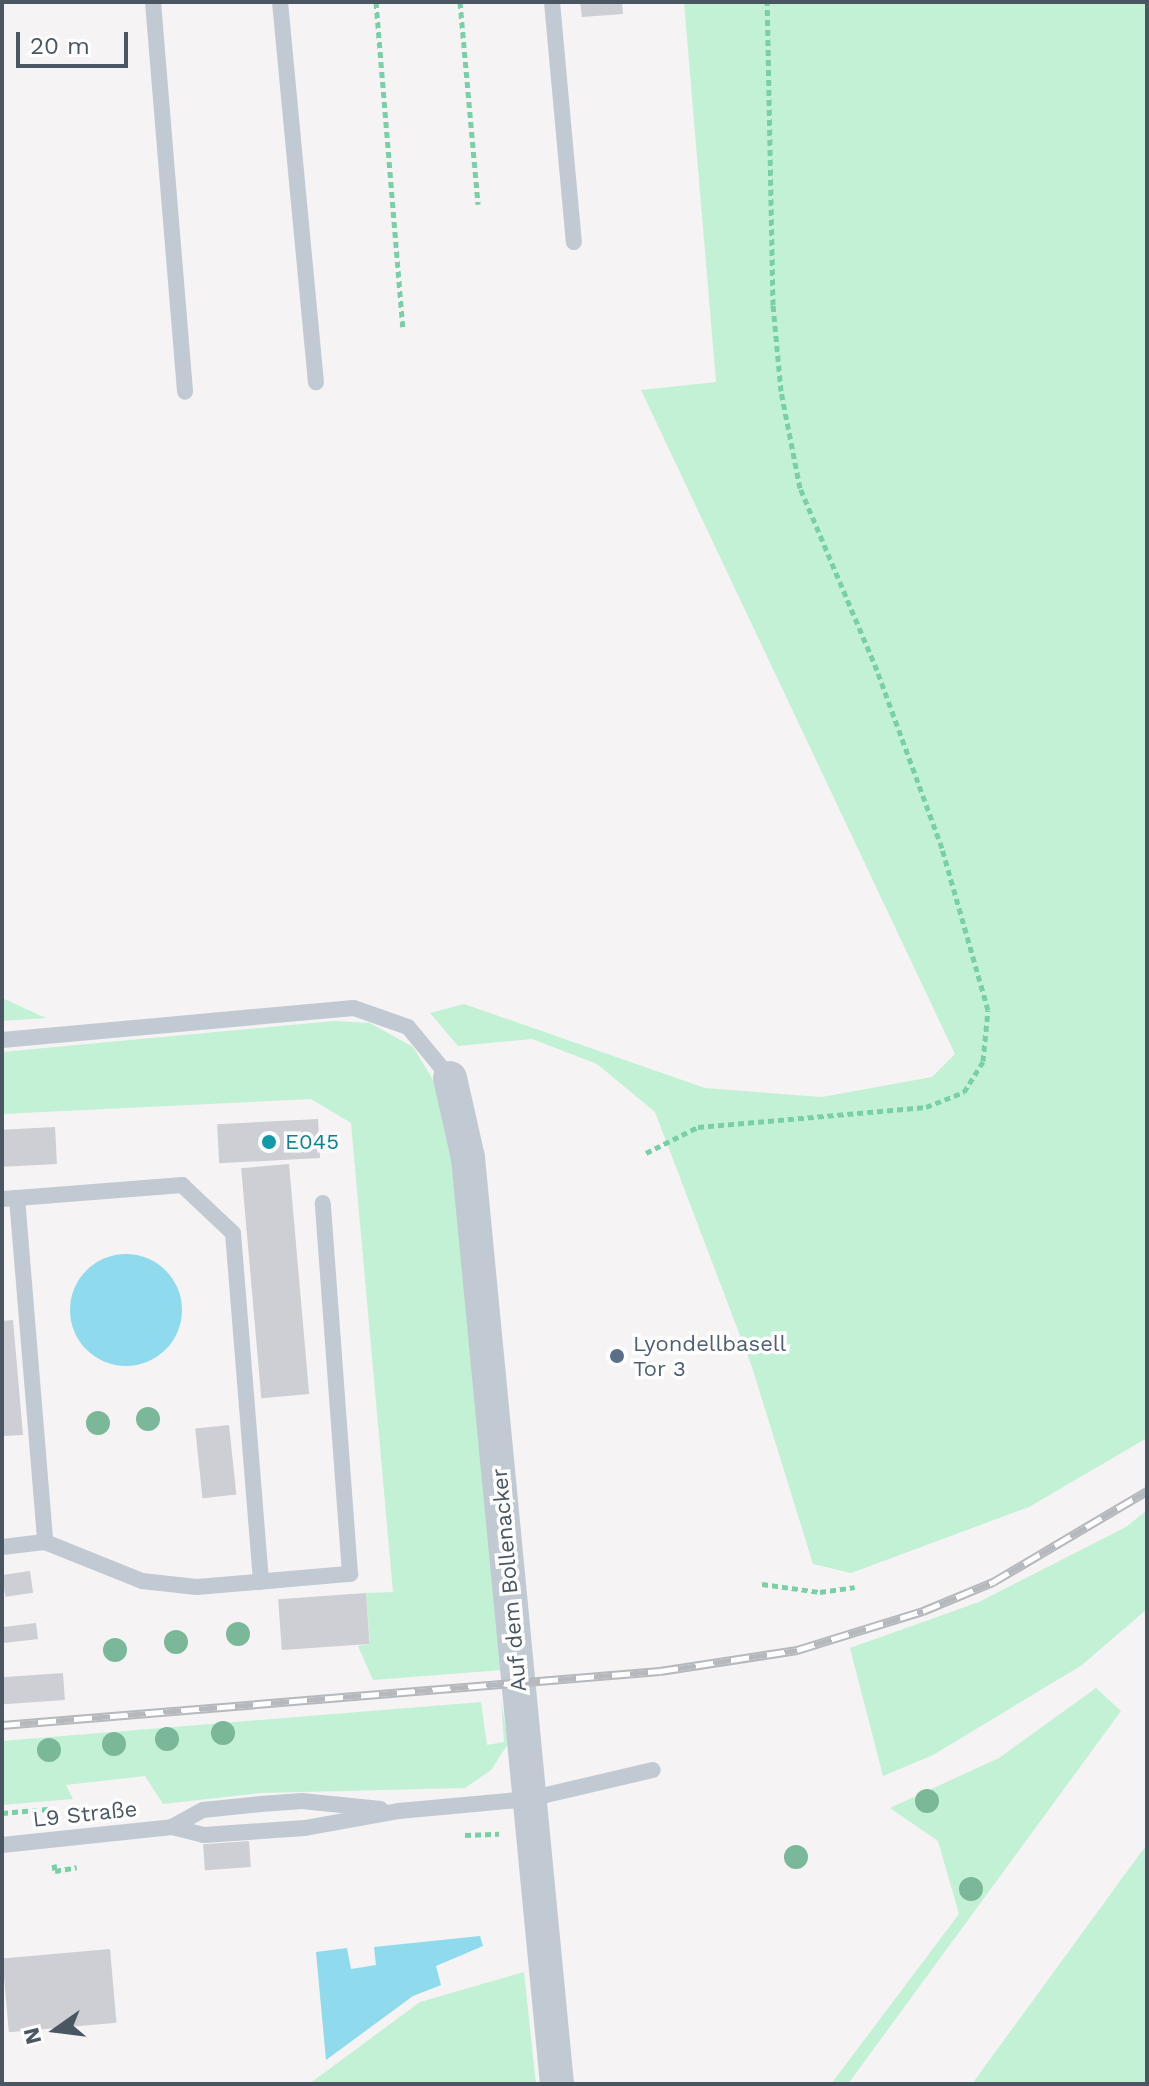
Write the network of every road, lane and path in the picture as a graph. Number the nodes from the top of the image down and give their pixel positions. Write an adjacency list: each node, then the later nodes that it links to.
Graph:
1 (153, 2): 11 (lane)
2 (280, 2): 10 (lane)
3 (376, 2): 9 (path)
4 (460, 2): 7 (path)
5 (552, 2): 8 (lane)
6 (767, 2): 14 (path)
7 (478, 204)
8 (574, 242)
9 (403, 327)
10 (316, 382)
11 (185, 392)
12 (2, 1040): 13 (lane)
13 (450, 1078): 24 (street, Auf dem Bollenacker)
14 (646, 1153)
15 (10, 1199): 17 (lane); 19 (lane)
16 (323, 1203): 19 (lane)
17 (45, 1542): 18 (lane); 19 (lane)
18 (2, 1547)
19 (261, 1582)
20 (762, 1584): 21 (path)
21 (855, 1587)
22 (653, 1770): 24 (lane)
23 (399, 1811): 24 (lane); 25 (lane); 25 (lane)
24 (531, 1816): 26 (path); 28 (street, Auf dem Bollenacker)
25 (172, 1827): 27 (lane, L9 Straße)
26 (459, 1836)
27 (2, 1845)
28 (557, 2084)

